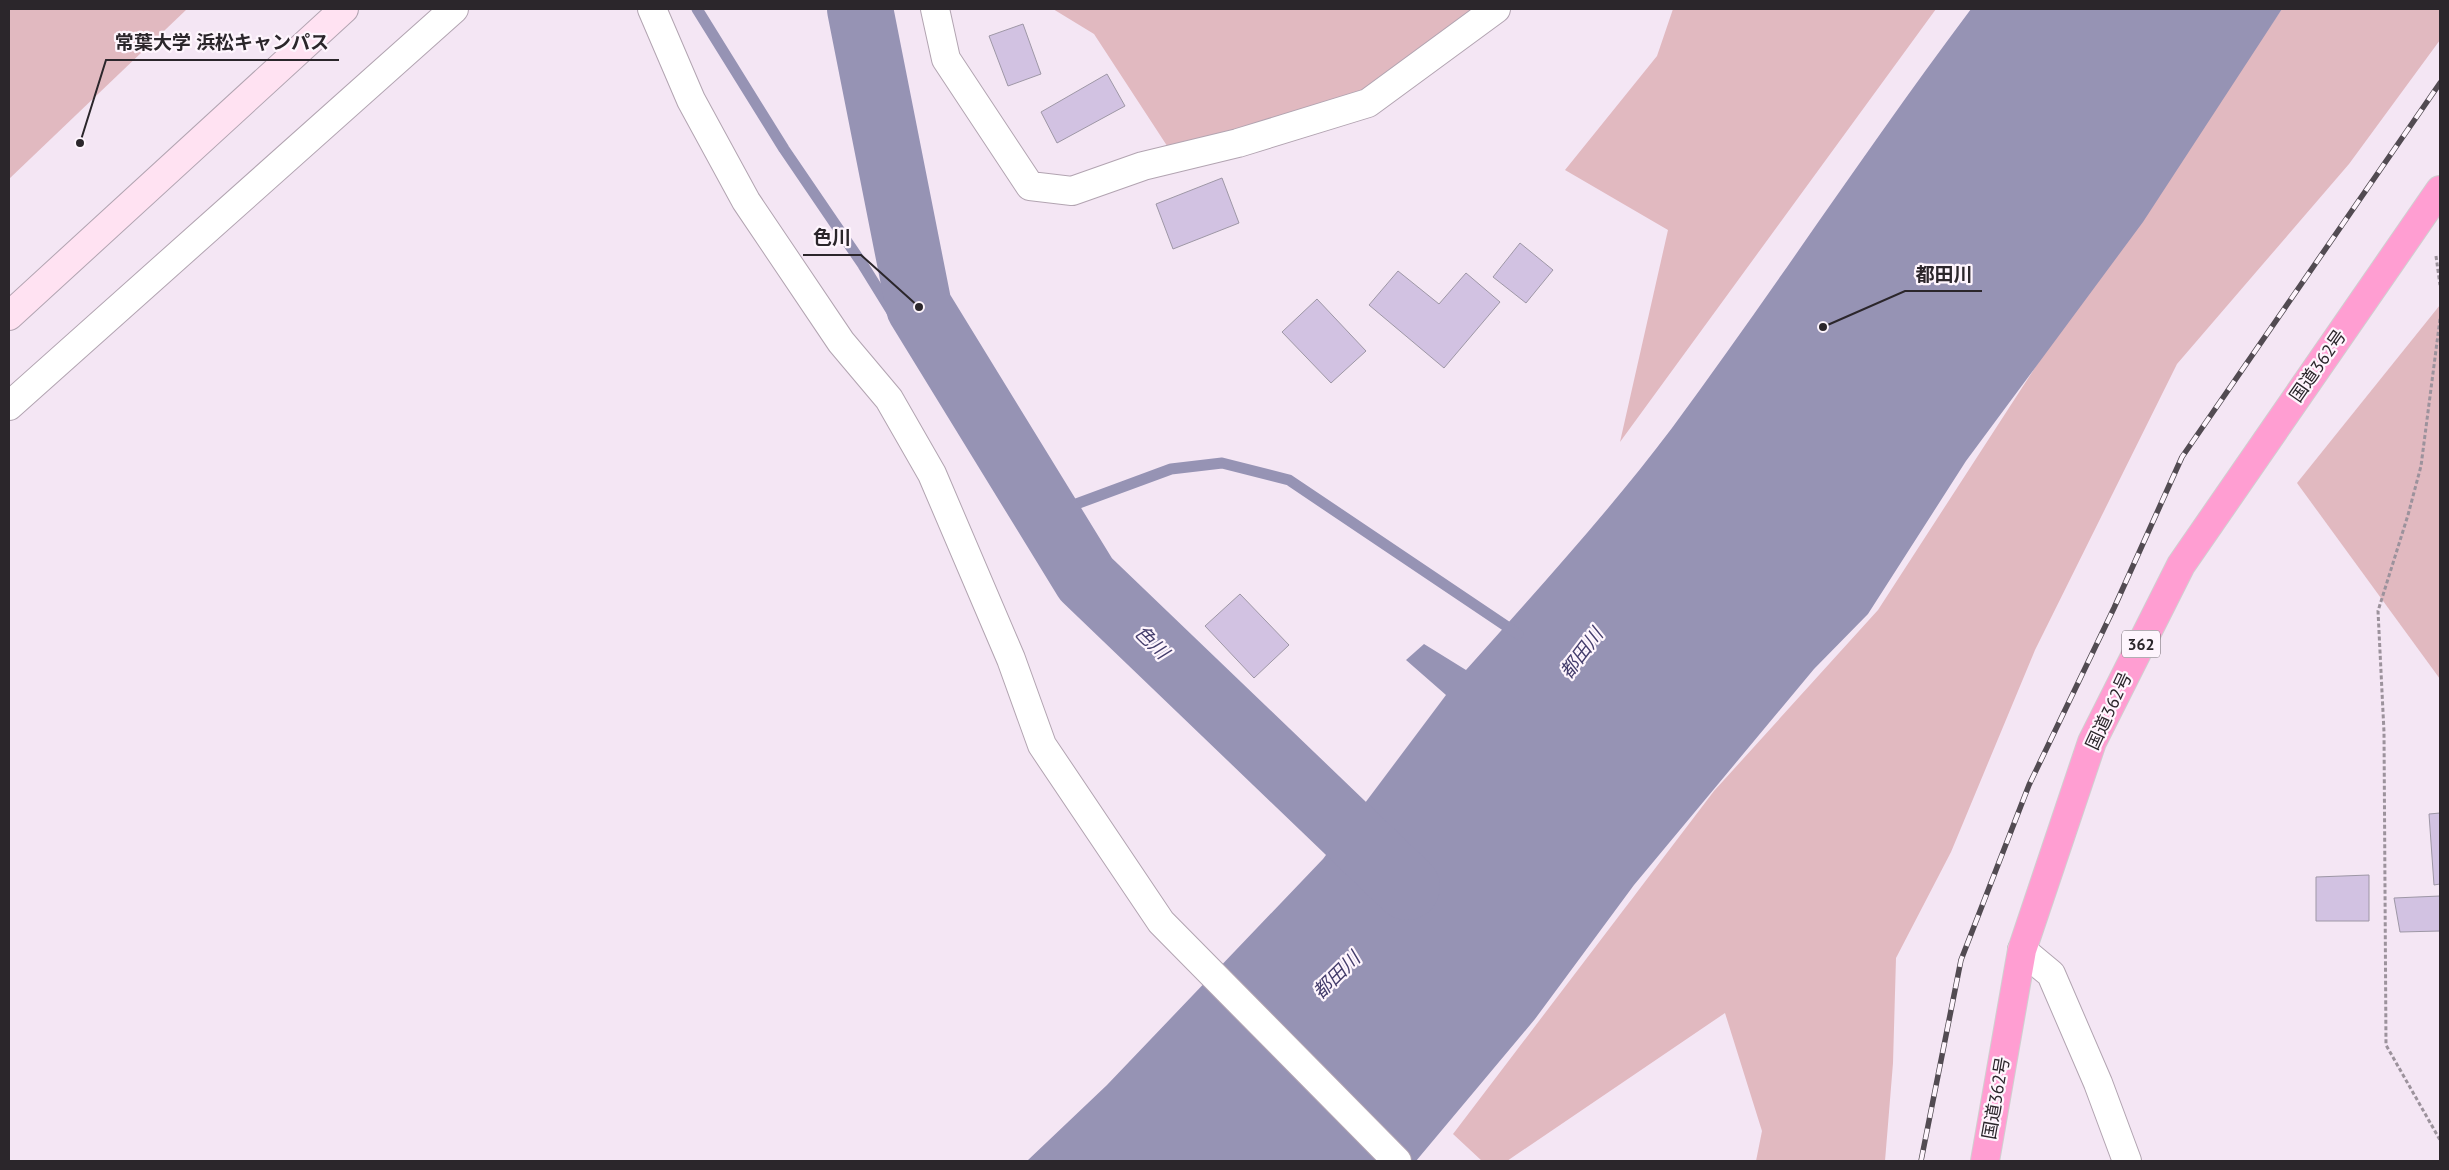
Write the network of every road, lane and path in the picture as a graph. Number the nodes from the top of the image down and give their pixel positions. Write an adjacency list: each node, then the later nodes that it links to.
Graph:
1 (344, 9): 7 (street)
2 (454, 9): 9 (street)
3 (652, 9): 12 (street)
4 (935, 9): 5 (street)
5 (1496, 9)
6 (2440, 190): 10 (highway, 国道362号 / 362)
7 (9, 316)
8 (2440, 319): 11 (path)
9 (9, 406)
10 (2022, 950): 13 (highway, 国道362号 / 362); 14 (street)
11 (2440, 1140)
12 (1397, 1161)
13 (1985, 1161)
14 (2127, 1161)

